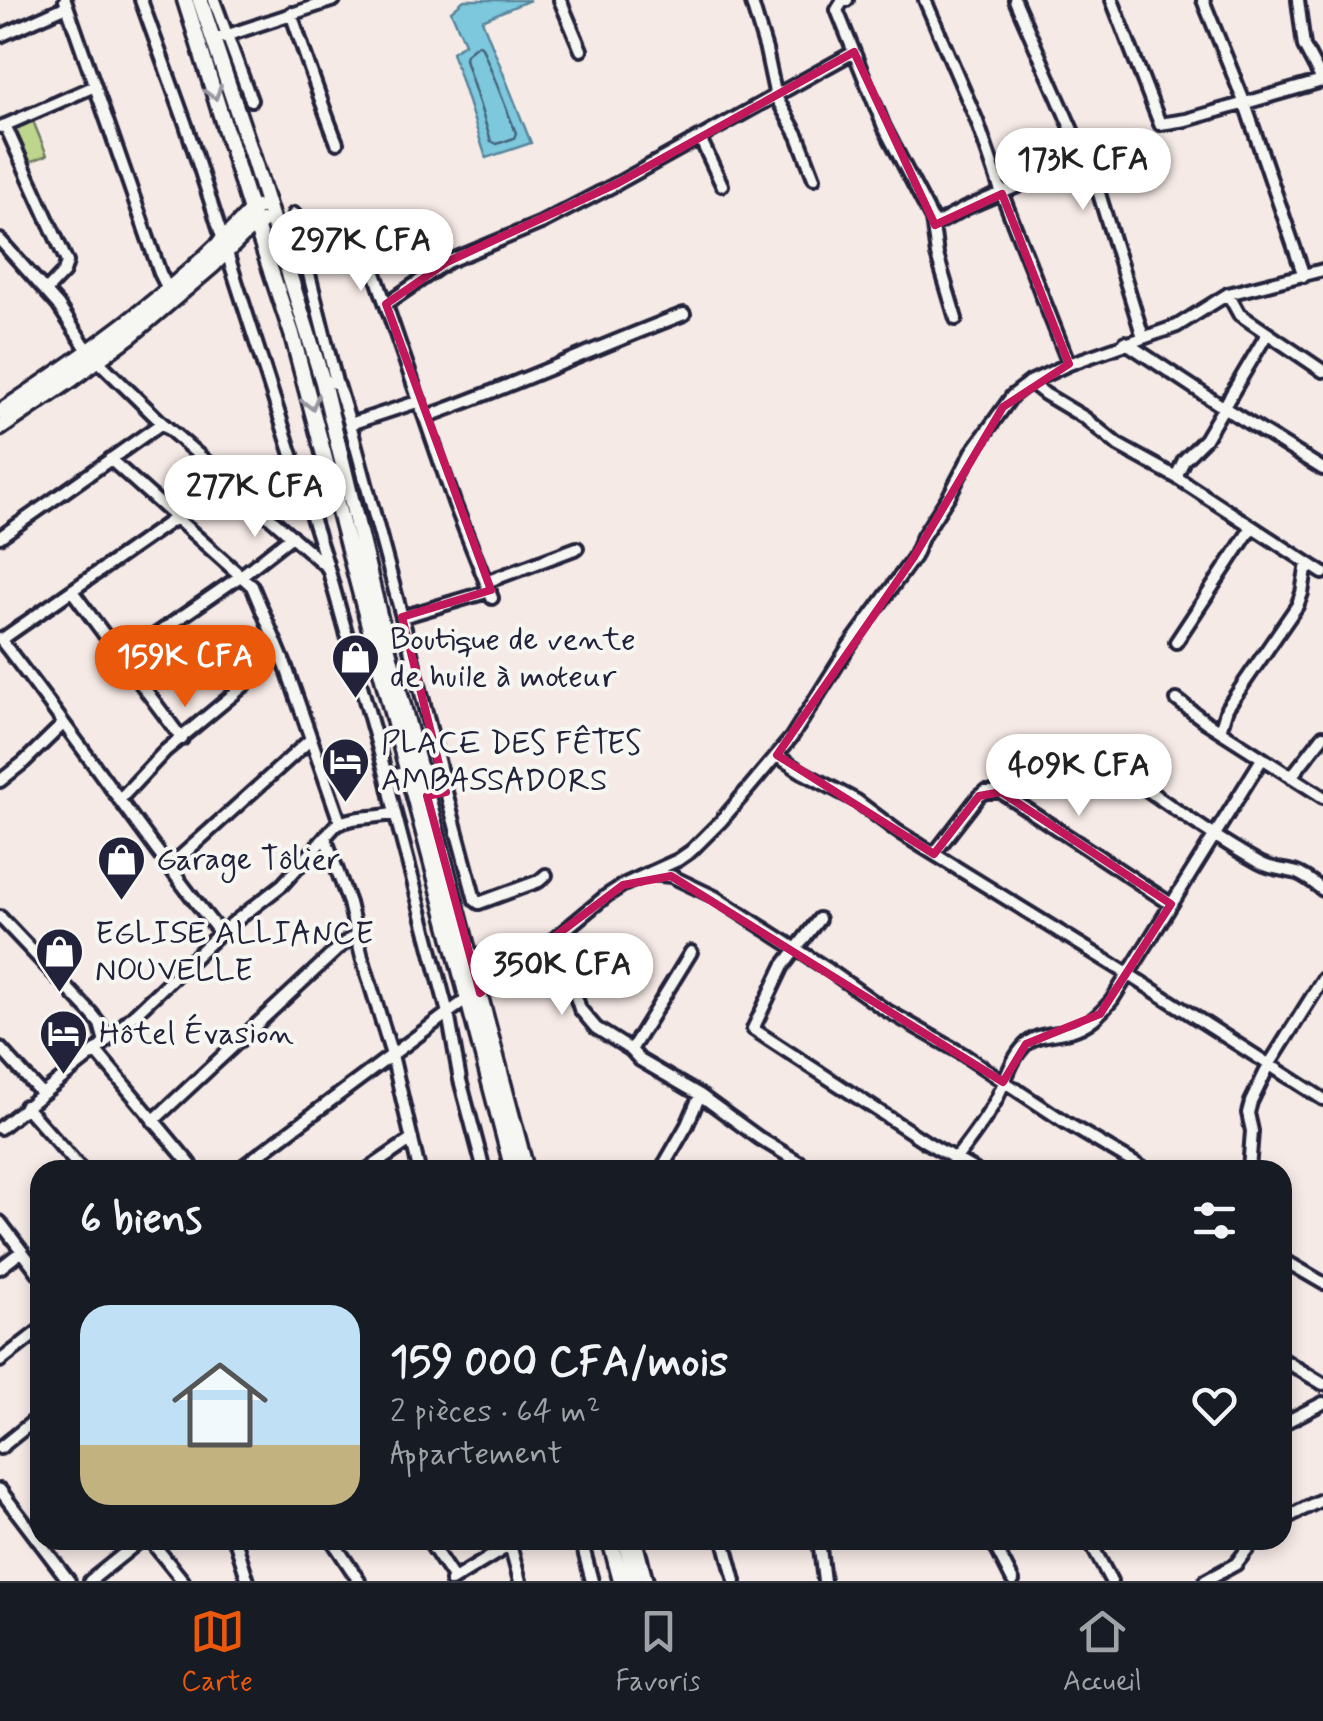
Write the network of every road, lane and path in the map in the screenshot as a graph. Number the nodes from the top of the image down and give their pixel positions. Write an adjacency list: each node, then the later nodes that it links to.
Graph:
1 (141, 0): 38 (street)
2 (185, 0): 35 (main road, one-way to 35)
3 (200, 0): 17 (main road)
4 (214, 0): 17 (street)
5 (334, 0): 15 (street)
6 (560, 0): 18 (street)
7 (751, 0): 22 (street)
8 (847, 0): 19 (street)
9 (925, 0): 31 (street)
10 (1016, 0): 28 (street)
11 (1112, 0): 24 (street)
12 (1203, 0): 24 (street)
13 (1298, 0): 20 (street)
14 (66, 3): 16 (street); 21 (street)
15 (291, 13): 17 (street); 27 (street)
16 (0, 36)
17 (219, 37): 23 (street); 32 (main road)
18 (580, 50)
19 (854, 52): 22 (street); 36 (street)
20 (1322, 82): 24 (street)
21 (95, 86): 25 (street); 41 (street)
22 (776, 97): 26 (street); 29 (street)
23 (251, 100)
24 (1245, 104): 40 (street)
25 (2, 126): 42 (street)
26 (700, 138): 30 (street); 44 (street)
27 (337, 143)
28 (1084, 158): 31 (street); 49 (street)
29 (814, 178)
30 (722, 186)
31 (1002, 194): 36 (street); 52 (street)
32 (270, 211): 35 (main road); 54 (main road)
33 (294, 214): 54 (street)
34 (356, 218): 44 (street)
35 (246, 224): 38 (main road); 91 (main road, one-way to 91)
36 (933, 226): 46 (street)
37 (0, 240): 42 (street)
38 (225, 245): 41 (main road); 47 (main road); 72 (street)
39 (1323, 270): 40 (street)
40 (1304, 276): 43 (street)
41 (168, 289): 47 (main road)
42 (46, 291): 51 (street)
43 (1228, 294): 48 (street); 49 (street)
44 (386, 304): 56 (street)
45 (684, 314): 59 (street)
46 (956, 319)
47 (126, 331): 51 (main road)
48 (1268, 334): 53 (street); 57 (street)
49 (1143, 337): 50 (street)
50 (1125, 342): 52 (street); 57 (street)
51 (93, 357): 58 (main road); 60 (street); 62 (main road)
52 (1069, 364): 55 (street)
53 (1323, 371)
54 (330, 382): 61 (street); 96 (main road)
55 (1030, 382): 65 (street); 88 (street)
56 (420, 401): 59 (street); 61 (street)
57 (1222, 407): 64 (street); 65 (street)
58 (0, 412)
59 (425, 417): 75 (street)
60 (162, 422): 63 (street); 68 (street)
61 (350, 424): 77 (street)
62 (0, 428)
63 (110, 459): 66 (street); 69 (street)
64 (1323, 469)
65 (1176, 477): 67 (street)
66 (174, 518): 74 (street); 76 (street)
67 (1252, 527): 71 (street); 79 (street)
68 (292, 536): 72 (street); 74 (street)
69 (0, 537)
70 (577, 548): 75 (street)
71 (1307, 563): 73 (street); 84 (street)
72 (328, 568): 94 (street)
73 (1323, 574)
74 (242, 575): 80 (street); 81 (street)
75 (489, 590): 77 (street)
76 (72, 591): 78 (street); 81 (street)
77 (402, 617): 95 (street)
78 (0, 640): 83 (street)
79 (1176, 642)
80 (277, 646): 86 (street); 87 (street)
81 (122, 658): 86 (street)
82 (1177, 700): 84 (street)
83 (63, 724): 93 (street); 98 (street)
84 (1220, 730): 89 (street)
85 (1323, 736): 92 (street)
86 (182, 739): 98 (street)
87 (311, 739): 100 (street); 104 (street)
88 (776, 756): 103 (street); 105 (street)
89 (1262, 759): 92 (street); 101 (street)
90 (1111, 765): 101 (street)
91 (406, 772): 94 (street); 118 (main road)
92 (1291, 777): 97 (street)
93 (1, 778)
94 (387, 778): 99 (street)
95 (446, 792): 96 (street); 106 (street)
96 (427, 796): 118 (main road)
97 (1323, 797)
98 (120, 799): 104 (street)
99 (394, 813): 100 (street); 119 (street)
100 (340, 822): 102 (street)
101 (1214, 835): 107 (street); 108 (street)
102 (325, 837): 111 (street); 112 (street)
103 (934, 854): 108 (street); 116 (street)
104 (168, 868): 111 (street)
105 (650, 874): 113 (street); 114 (street)
106 (546, 875)
107 (1323, 890)
108 (1172, 904): 116 (street)
109 (0, 917): 120 (street)
110 (819, 919): 114 (street)
111 (220, 933): 120 (street)
112 (356, 935): 123 (street); 130 (street)
113 (557, 938): 118 (street); 122 (street)
114 (794, 949): 125 (street); 143 (street)
115 (691, 952): 122 (street)
116 (1128, 974): 124 (street); 125 (street)
117 (1323, 979): 124 (street)
118 (475, 996): 119 (street); 139 (main road); 140 (main road)
119 (448, 1013): 123 (street); 138 (street)
120 (101, 1046): 126 (street); 130 (street)
121 (0, 1048): 126 (street)
122 (631, 1050): 127 (street)
123 (392, 1055): 132 (street); 135 (street)
124 (1269, 1065): 128 (street); 146 (street)
125 (1003, 1082): 144 (street); 145 (street)
126 (41, 1093): 129 (street)
127 (700, 1096): 141 (street); 142 (street)
128 (1323, 1099)
129 (25, 1106): 131 (street); 133 (street)
130 (153, 1122): 134 (street)
131 (0, 1128)
132 (412, 1139): 136 (street); 137 (street)
133 (73, 1160)
134 (186, 1160)
135 (251, 1160)
136 (382, 1160)
137 (417, 1160)
138 (481, 1160)
139 (510, 1160)
140 (523, 1160)
141 (667, 1160)
142 (795, 1160)
143 (943, 1160)
144 (954, 1160)
145 (1130, 1160)
146 (1249, 1160)
147 (0, 1222): 148 (street)
148 (22, 1251): 149 (street); 151 (street)
149 (30, 1262)
150 (1292, 1265): 152 (street)
151 (0, 1268)
152 (1323, 1282)
153 (30, 1338): 154 (street)
154 (0, 1360)
155 (1292, 1365): 156 (street)
156 (1323, 1384)
157 (1323, 1403): 158 (street)
158 (1292, 1419)
159 (30, 1424): 160 (street)
160 (0, 1448)
161 (0, 1492): 164 (street)
162 (1323, 1499): 163 (street)
163 (1292, 1515)
164 (30, 1531)
165 (45, 1550): 183 (street)
166 (129, 1550): 184 (street)
167 (158, 1550): 185 (street)
168 (238, 1550): 186 (street)
169 (338, 1550): 187 (street)
170 (434, 1550): 182 (street)
171 (497, 1550): 182 (street)
172 (511, 1550): 188 (street)
173 (584, 1550): 189 (street)
174 (613, 1550): 190 (main road)
175 (627, 1550): 191 (main road)
176 (639, 1550): 192 (street)
177 (726, 1550): 193 (street)
178 (820, 1550): 194 (street)
179 (997, 1550): 195 (street)
180 (1097, 1550): 196 (street)
181 (1246, 1550): 197 (street)
182 (453, 1580)
183 (69, 1581)
184 (90, 1581)
185 (183, 1581)
186 (248, 1581)
187 (358, 1581)
188 (520, 1581)
189 (592, 1581)
190 (621, 1581)
191 (636, 1581)
192 (647, 1581)
193 (734, 1581)
194 (824, 1581)
195 (1012, 1581)
196 (1111, 1581)
197 (1205, 1581)

